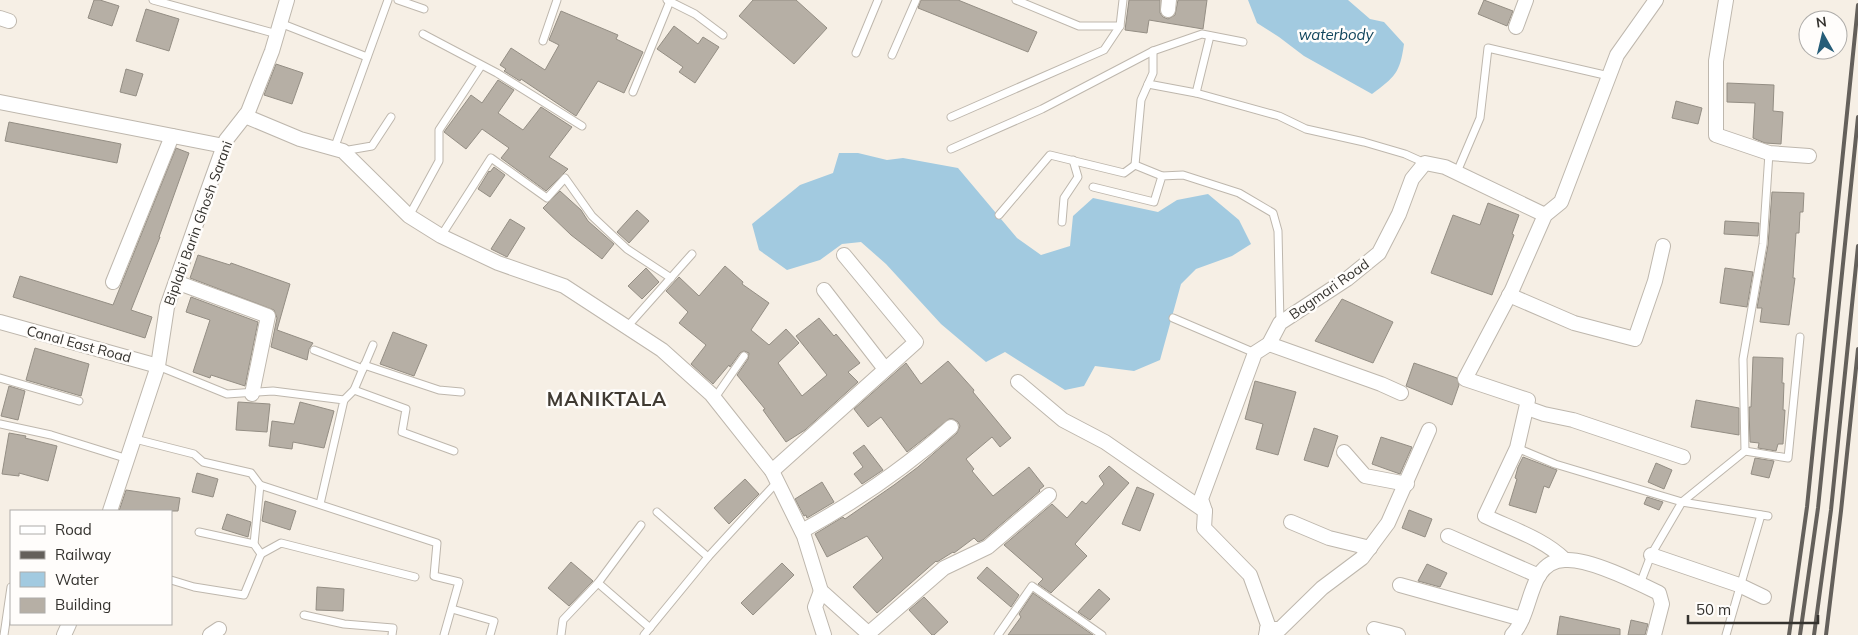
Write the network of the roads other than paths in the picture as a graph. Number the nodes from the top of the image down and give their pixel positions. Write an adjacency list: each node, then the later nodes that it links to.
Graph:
1 (153, 0): 17 (lane)
2 (287, 0): 17 (street, Biplabi Barin Ghosh Sarani)
3 (388, 0): 26 (lane)
4 (398, 0): 14 (lane)
5 (557, 0): 21 (lane)
6 (878, 0): 24 (lane)
7 (916, 0): 25 (lane)
8 (1016, 0): 15 (lane)
9 (1123, 0): 15 (lane)
10 (1526, 0): 16 (street)
11 (1656, 0): 28 (street)
12 (1726, 0): 41 (street)
13 (669, 1): 19 (lane); 30 (lane)
14 (424, 9)
15 (1120, 26): 35 (lane)
16 (1516, 27)
17 (279, 28): 26 (lane); 33 (street, Biplabi Barin Ghosh Sarani)
18 (423, 34): 27 (lane)
19 (724, 35)
20 (1210, 36): 22 (lane); 23 (lane); 31 (lane)
21 (543, 41)
22 (1243, 42)
23 (1153, 51): 29 (lane); 39 (lane)
24 (856, 53)
25 (892, 55)
26 (367, 57): 40 (lane)
27 (481, 66): 36 (lane); 51 (lane)
28 (1609, 76): 46 (lane); 50 (street)
29 (1148, 84): 31 (lane); 45 (lane)
30 (633, 92)
31 (1196, 93): 44 (lane)
32 (0, 102): 37 (street)
33 (245, 116): 38 (street, Biplabi Barin Ghosh Sarani); 40 (street)
34 (391, 117): 40 (lane)
35 (951, 117)
36 (582, 126)
37 (172, 136): 38 (street); 58 (street)
38 (224, 146): 59 (street, Biplabi Barin Ghosh Sarani)
39 (951, 149)
40 (338, 150): 51 (street)
41 (1769, 153): 42 (street); 91 (lane)
42 (1809, 156)
43 (1074, 160): 45 (lane); 49 (lane); 52 (lane)
44 (1425, 164): 46 (street); 64 (street, Bagmari Road)
45 (1135, 165): 47 (lane)
46 (1457, 172): 50 (street)
47 (1162, 176): 48 (lane); 64 (lane)
48 (1093, 186)
49 (999, 215)
50 (1544, 215): 61 (street)
51 (409, 216): 53 (street)
52 (1062, 222)
53 (441, 236): 57 (lane); 65 (street)
54 (1663, 246): 61 (street)
55 (692, 254): 57 (lane)
56 (844, 255): 74 (street)
57 (671, 278): 65 (lane)
58 (113, 282)
59 (176, 282): 72 (street, Biplabi Barin Ghosh Sarani); 80 (street)
60 (824, 290): 74 (street)
61 (1509, 295): 84 (street)
62 (1173, 318): 70 (lane)
63 (0, 322): 72 (street, Canal East Road)
64 (1280, 323): 67 (street, Bagmari Road)
65 (628, 327): 81 (street)
66 (1800, 337): 91 (lane)
67 (1269, 344): 70 (street, Bagmari Road); 79 (street)
68 (373, 345): 73 (lane)
69 (314, 350): 73 (lane)
70 (1255, 353): 102 (street)
71 (744, 356): 81 (lane)
72 (158, 366): 80 (lane); 88 (street, Biplabi Barin Ghosh Sarani)
73 (363, 367): 77 (lane); 78 (lane)
74 (885, 369): 95 (street)
75 (0, 378): 83 (lane)
76 (1018, 382): 102 (street)
77 (354, 390): 82 (lane); 90 (lane)
78 (461, 392)
79 (1401, 393)
80 (252, 394): 82 (lane)
81 (714, 399): 95 (street)
82 (344, 400): 100 (lane)
83 (79, 401)
84 (1526, 408): 89 (street); 93 (street)
85 (0, 424): 94 (lane)
86 (951, 427): 106 (street)
87 (1430, 430): 96 (street)
88 (135, 439): 94 (street, Biplabi Barin Ghosh Sarani); 97 (lane)
89 (1517, 448): 99 (lane); 114 (street)
90 (454, 451)
91 (1745, 451): 99 (lane)
92 (1344, 452): 96 (street)
93 (1683, 457)
94 (128, 459): 101 (street, Biplabi Barin Ghosh Sarani)
95 (775, 476): 106 (street); 113 (lane)
96 (1407, 484): 110 (street)
97 (260, 486): 100 (lane); 109 (lane)
98 (1049, 495): 131 (street)
99 (1682, 502): 112 (lane); 121 (lane)
100 (320, 504): 125 (lane)
101 (110, 510)
102 (1205, 511): 130 (street)
103 (657, 512): 113 (lane)
104 (1291, 522): 110 (street)
105 (641, 524): 118 (lane)
106 (802, 531): 122 (street)
107 (198, 532): 109 (lane)
108 (1448, 536): 115 (street)
109 (254, 544): 111 (lane)
110 (1370, 548): 130 (street)
111 (261, 554): 116 (lane); 117 (lane)
112 (1651, 555): 119 (lane); 121 (street)
113 (708, 557): 128 (lane)
114 (1565, 560): 115 (street); 119 (street)
115 (1539, 576): 127 (street)
116 (415, 577)
117 (172, 580)
118 (598, 583): 128 (lane); 136 (lane)
119 (1640, 584): 143 (street)
120 (1400, 585): 127 (street)
121 (1739, 585): 124 (street); 144 (lane)
122 (821, 591): 131 (street); 138 (street)
123 (10, 594): 132 (lane)
124 (1764, 597)
125 (452, 609): 134 (lane); 135 (lane)
126 (304, 615): 133 (lane)
127 (1522, 619): 142 (street)
128 (650, 628): 137 (lane)
129 (1374, 628): 141 (street)
130 (1266, 632)
131 (870, 634)
132 (4, 635)
133 (392, 635)
134 (444, 635)
135 (490, 635)
136 (562, 635)
137 (644, 635)
138 (824, 635)
139 (998, 635): 140 (lane)
140 (1102, 635)
141 (1398, 635)
142 (1512, 635)
143 (1654, 635)
144 (1726, 635)

